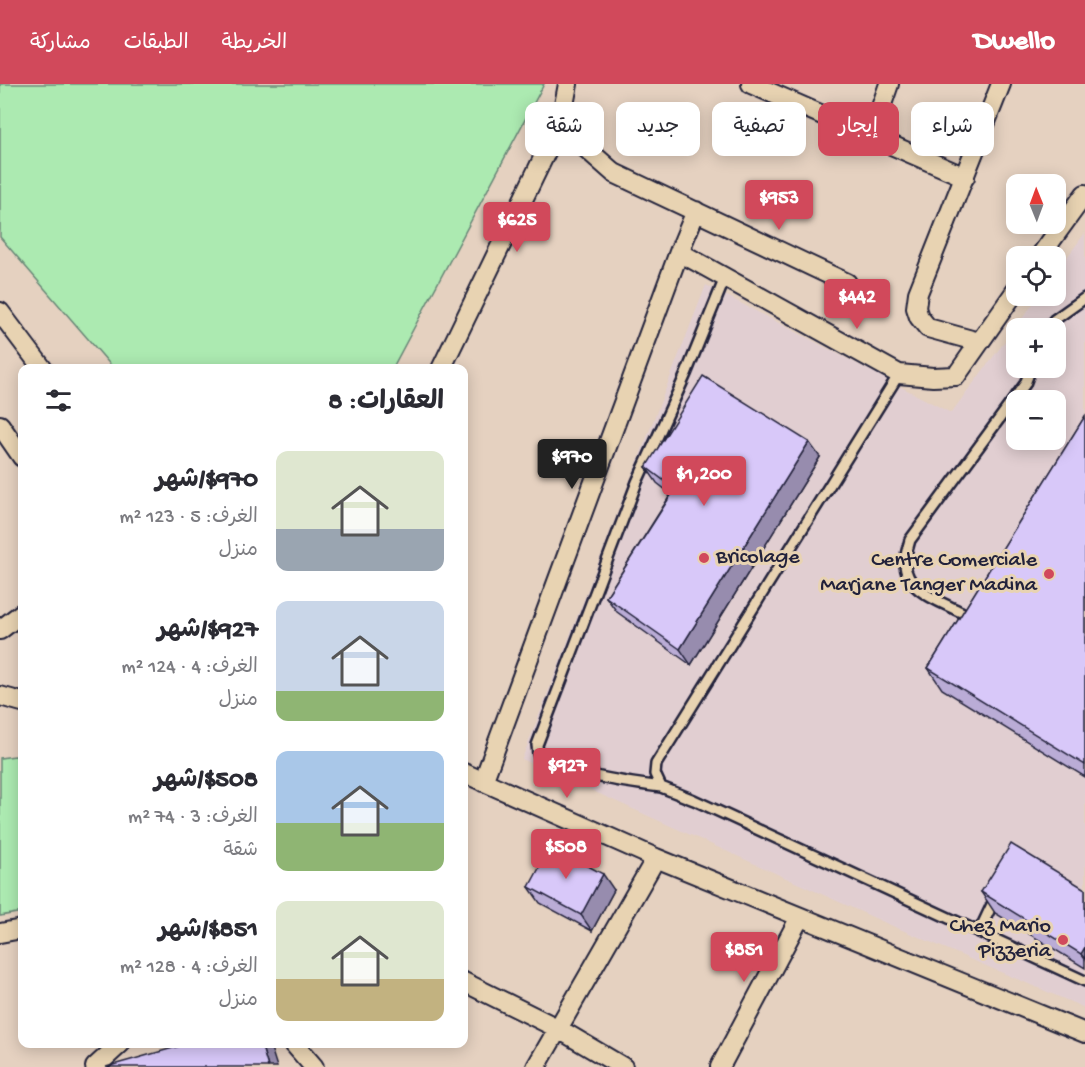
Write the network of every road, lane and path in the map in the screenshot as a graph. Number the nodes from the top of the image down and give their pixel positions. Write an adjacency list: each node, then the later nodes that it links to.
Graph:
1 (568, 84): 5 (street)
2 (751, 84): 7 (street)
3 (889, 84): 6 (street)
4 (1001, 84): 11 (street)
5 (565, 102)
6 (883, 102)
7 (818, 113)
8 (899, 148): 11 (street)
9 (544, 156): 24 (street)
10 (595, 156): 13 (street)
11 (965, 177): 22 (street)
12 (1085, 194): 14 (street)
13 (696, 211): 15 (street); 17 (street)
14 (1047, 246)
15 (679, 252): 16 (street); 35 (street)
16 (726, 278): 25 (street); 36 (lane)
17 (847, 283)
18 (1085, 298): 21 (lane)
19 (1006, 304): 22 (street)
20 (0, 312): 23 (street)
21 (1057, 318)
22 (979, 342): 25 (street)
23 (39, 364)
24 (443, 364)
25 (899, 374): 36 (lane)
26 (1027, 378): 29 (lane)
27 (0, 425): 28 (street)
28 (18, 451)
29 (961, 612)
30 (18, 617): 31 (street)
31 (0, 630)
32 (0, 696): 33 (street)
33 (18, 701)
34 (468, 775): 35 (street)
35 (483, 782): 37 (street)
36 (661, 787): 41 (lane)
37 (656, 858): 39 (street); 45 (street)
38 (999, 890): 41 (lane)
39 (800, 917): 46 (street); 53 (street)
40 (18, 929): 42 (street)
41 (979, 932): 43 (lane)
42 (0, 933)
43 (1085, 981)
44 (468, 984): 45 (street)
45 (557, 1028): 51 (street); 52 (street)
46 (1085, 1034)
47 (116, 1048): 49 (street)
48 (298, 1048): 50 (street)
49 (95, 1067)
50 (315, 1067)
51 (536, 1067)
52 (623, 1067)
53 (720, 1067)

